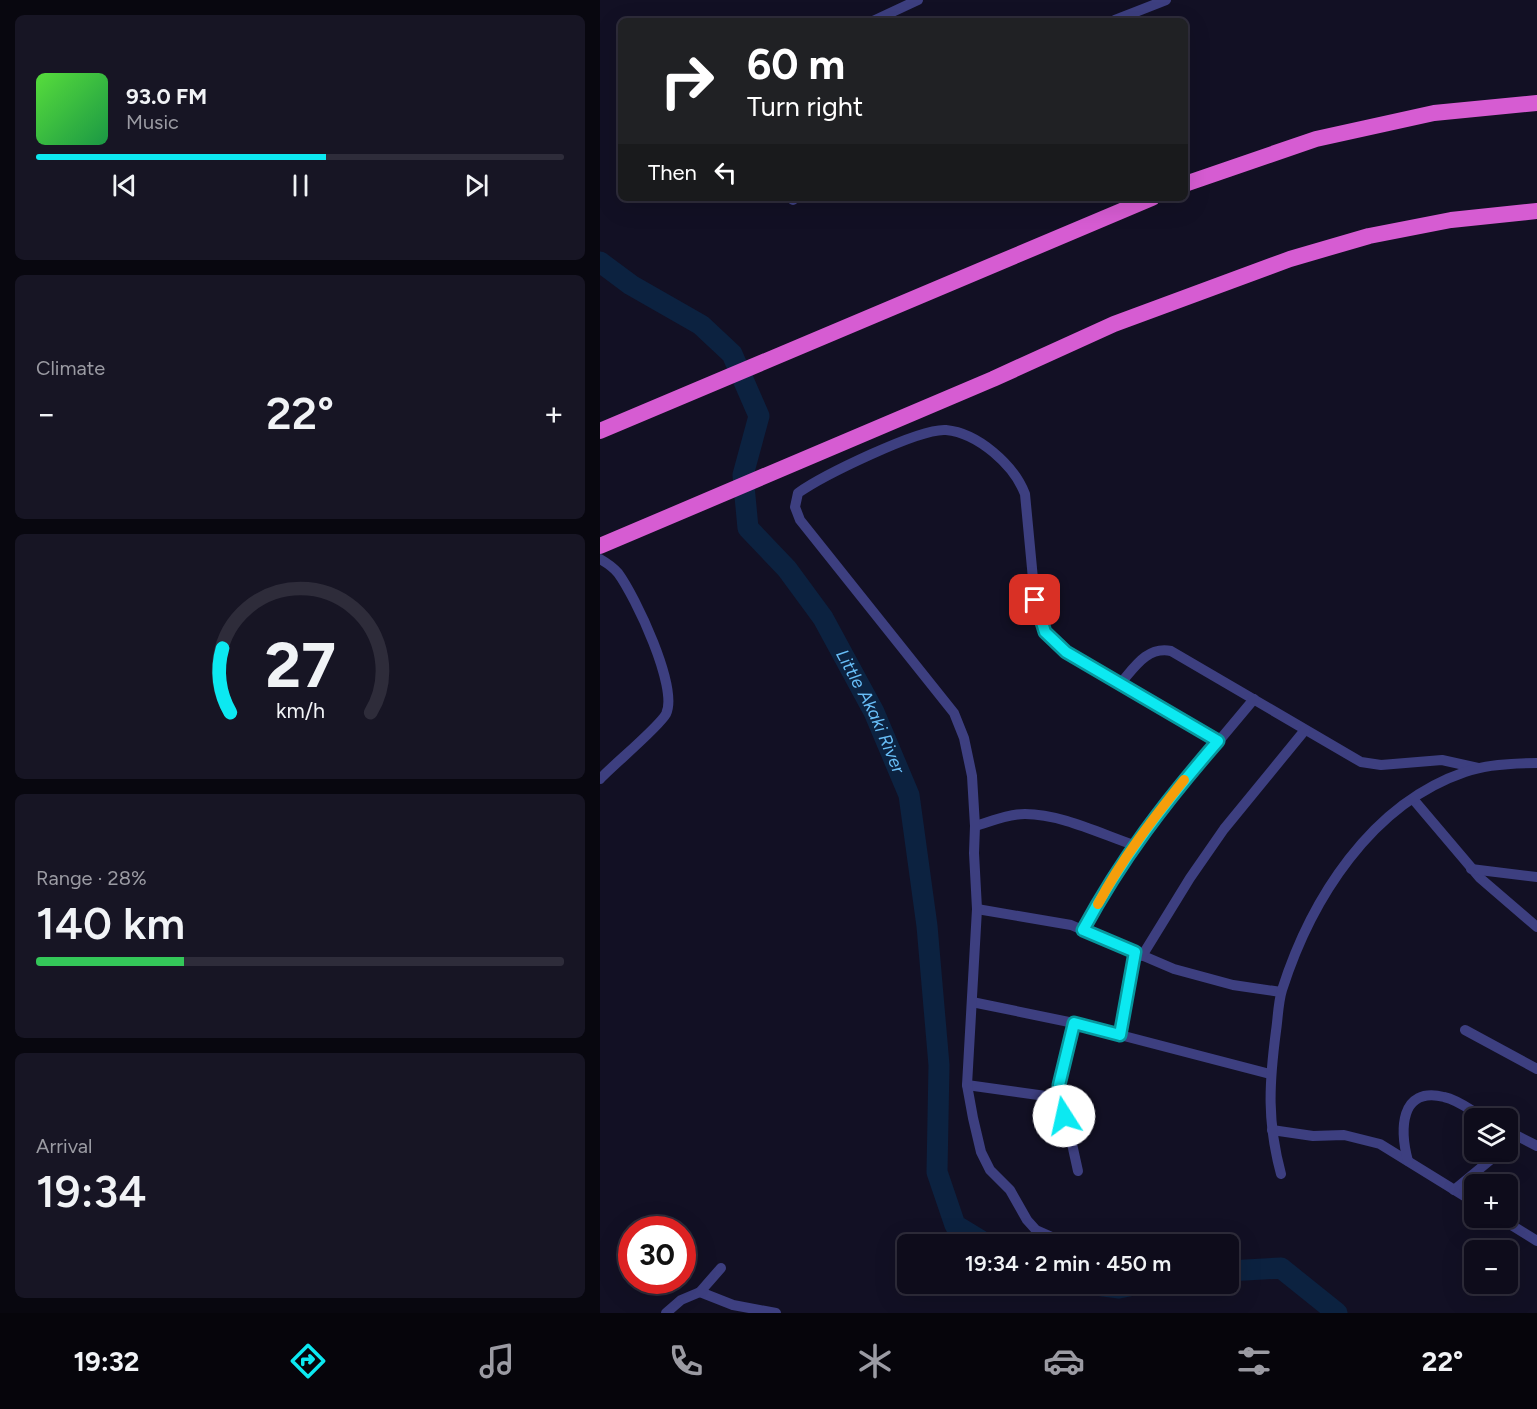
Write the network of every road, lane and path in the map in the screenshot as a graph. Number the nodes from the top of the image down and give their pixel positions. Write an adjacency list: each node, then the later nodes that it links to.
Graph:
1 (918, 0): 3 (street)
2 (1166, 0): 4 (street)
3 (879, 18)
4 (1120, 18)
5 (1537, 103): 6 (highway)
6 (1188, 183)
7 (1145, 201): 9 (highway)
8 (1537, 211): 10 (highway)
9 (600, 431)
10 (600, 546)
11 (600, 559): 18 (street)
12 (1120, 684): 13 (street); 15 (street); 20 (street)
13 (1254, 699): 14 (street); 15 (street)
14 (1305, 730): 17 (street); 27 (street)
15 (1218, 741): 21 (street)
16 (1537, 763): 17 (street)
17 (1479, 768): 19 (street)
18 (600, 779)
19 (1413, 799): 22 (street); 28 (street)
20 (975, 826): 21 (street); 24 (street)
21 (1134, 846): 26 (street)
22 (1471, 868): 23 (street); 25 (street)
23 (1537, 877)
24 (977, 909): 26 (street); 29 (street)
25 (1537, 927)
26 (1083, 930): 27 (street)
27 (1138, 954): 28 (street); 32 (street)
28 (1281, 992): 34 (street)
29 (972, 1002): 30 (street); 35 (street)
30 (1074, 1023): 32 (street); 36 (street)
31 (1465, 1030): 33 (street)
32 (1120, 1035): 34 (street)
33 (1537, 1069)
34 (1270, 1074): 38 (street)
35 (967, 1085): 36 (street); 48 (street)
36 (1059, 1098): 43 (street)
37 (1466, 1108): 41 (street)
38 (1272, 1130): 41 (street); 44 (street)
39 (1518, 1137): 40 (street)
40 (1537, 1146)
41 (1407, 1161): 45 (street)
42 (1488, 1162): 45 (street)
43 (1078, 1171)
44 (1281, 1174)
45 (1454, 1190): 46 (street)
46 (1464, 1196)
47 (1517, 1228): 49 (street)
48 (1045, 1234)
49 (1537, 1240)
50 (721, 1268): 51 (street)
51 (700, 1292): 52 (street); 53 (street)
52 (776, 1312)
53 (666, 1313)

